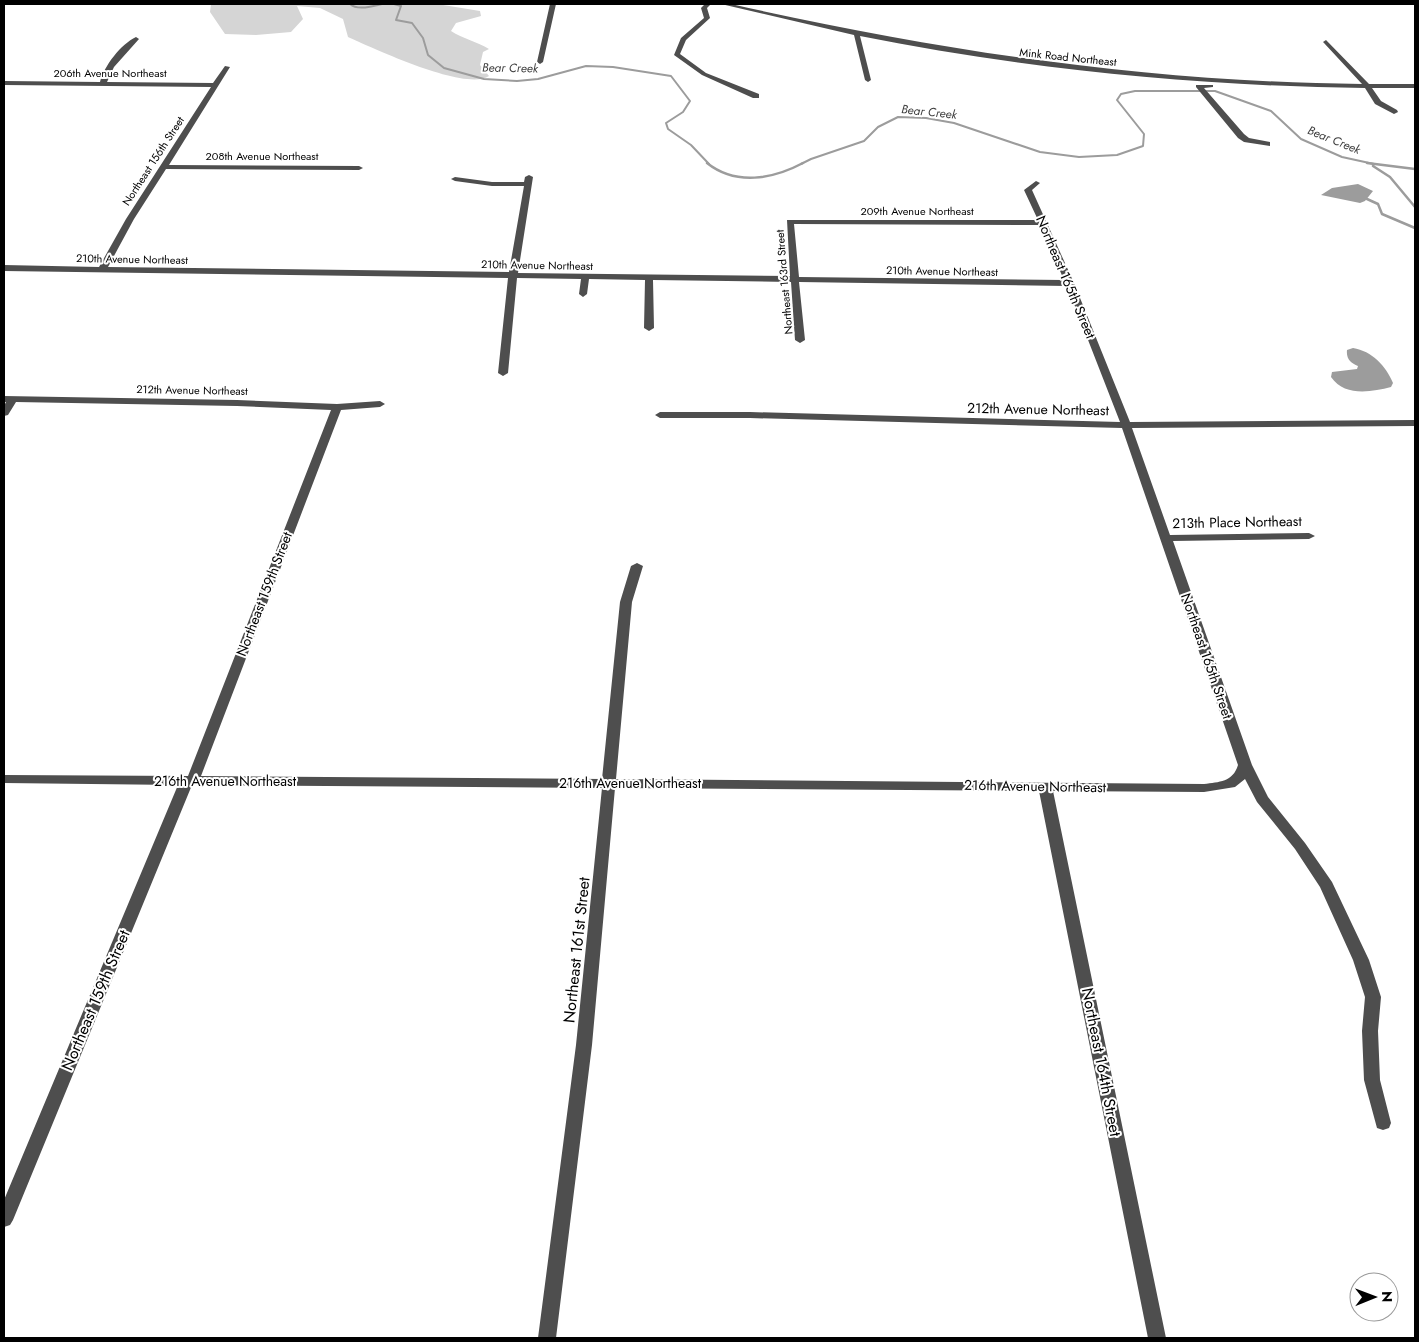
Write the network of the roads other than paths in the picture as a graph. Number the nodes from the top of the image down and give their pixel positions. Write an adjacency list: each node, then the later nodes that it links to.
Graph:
1 (553, 4): 7 (street)
2 (708, 4): 16 (street)
3 (724, 4): 4 (street, Mink Road Northeast)
4 (857, 35): 9 (street); 12 (street, Mink Road Northeast)
5 (136, 39): 11 (street)
6 (1326, 42): 14 (street)
7 (540, 62)
8 (227, 67): 13 (street, Northeast 156th Street)
9 (868, 80)
10 (4, 83): 11 (street, 206th Avenue Northeast)
11 (102, 84): 13 (street, 206th Avenue Northeast)
12 (1279, 84): 14 (street, Mink Road Northeast); 18 (street)
13 (215, 85): 19 (street, Northeast 156th Street)
14 (1367, 86): 15 (street, Mink Road Northeast); 17 (street)
15 (1415, 86)
16 (756, 96)
17 (1394, 112)
18 (1267, 144)
19 (165, 167): 20 (street, 208th Avenue Northeast); 26 (street, Northeast 156th Street)
20 (359, 168)
21 (455, 179): 27 (street)
22 (1036, 183): 24 (street, Northeast 165th Street)
23 (790, 222): 24 (street, 209th Avenue Northeast); 30 (street, Northeast 163rd Street)
24 (1044, 223): 31 (street, Northeast 165th Street)
25 (4, 268): 26 (street, 210th Avenue Northeast)
26 (102, 269): 27 (street, 210th Avenue Northeast)
27 (513, 276): 28 (street, 210th Avenue Northeast); 35 (street)
28 (585, 278): 29 (street, 210th Avenue Northeast); 32 (street)
29 (649, 278): 30 (street, 210th Avenue Northeast); 33 (street)
30 (795, 280): 31 (street, 210th Avenue Northeast); 34 (street, Northeast 163rd Street)
31 (1070, 283): 42 (street, Northeast 165th Street)
32 (583, 294)
33 (649, 328)
34 (800, 340)
35 (503, 373)
36 (8, 399): 38 (street, 212th Avenue Northeast); 39 (street)
37 (380, 404): 38 (street, 212th Avenue Northeast)
38 (337, 407): 48 (street, Northeast 159th Street)
39 (4, 413)
40 (660, 415): 42 (street, 212th Avenue Northeast)
41 (1415, 423): 42 (street, 212th Avenue Northeast)
42 (1126, 425): 44 (street, Northeast 165th Street)
43 (1309, 536): 44 (street, 213th Place Northeast)
44 (1165, 538): 46 (street, Northeast 165th Street)
45 (637, 566): 49 (street, Northeast 161st Street)
46 (1245, 765): 50 (street, 216th Avenue Northeast); 51 (street, Northeast 165th Street)
47 (4, 779): 48 (street, 216th Avenue Northeast)
48 (190, 780): 49 (street, 216th Avenue Northeast); 52 (street, Northeast 159th Street)
49 (610, 783): 50 (street, 216th Avenue Northeast); 53 (street, Northeast 161st Street)
50 (1045, 786): 54 (street, Northeast 164th Street)
51 (1383, 1123)
52 (4, 1220)
53 (547, 1338)
54 (1157, 1338)

